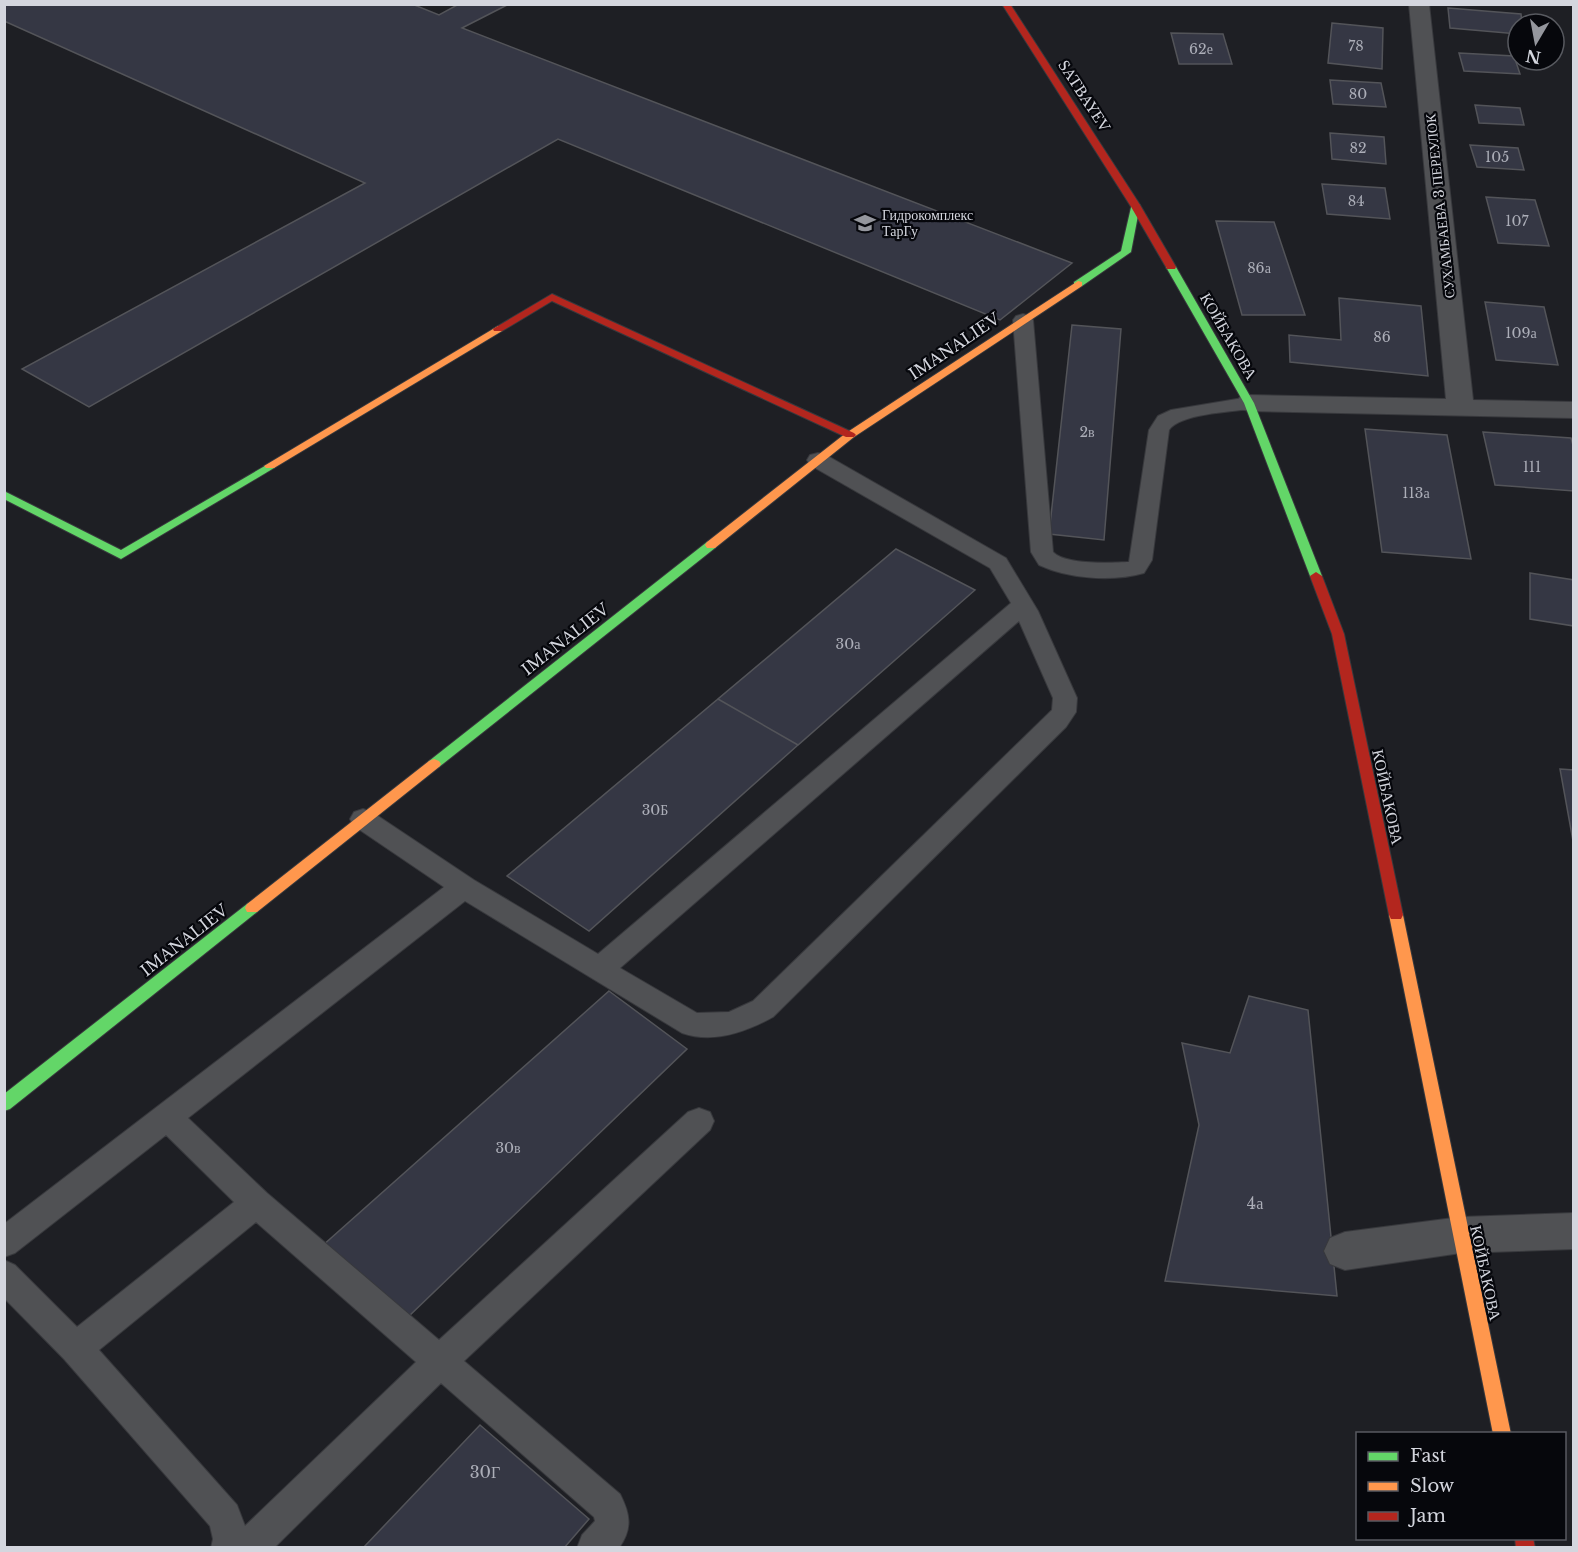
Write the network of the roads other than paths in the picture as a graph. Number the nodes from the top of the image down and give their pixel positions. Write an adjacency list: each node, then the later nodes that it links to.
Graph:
1 (1006, 4): 3 (street, SATBAYEV)
2 (1419, 4): 6 (street, СУХАМБАЕВА 3 ПЕРЕУЛОК)
3 (1135, 205): 4 (street, IMANALIEV); 5 (street, КОЙБАКОВА)
4 (1023, 320): 5 (lane); 8 (street, IMANALIEV)
5 (1249, 403): 6 (street); 20 (street, КОЙБАКОВА)
6 (1460, 407): 7 (street)
7 (1574, 410)
8 (850, 435): 9 (street, IMANALIEV); 10 (street)
9 (818, 460): 11 (lane); 12 (street, IMANALIEV)
10 (4, 494)
11 (1023, 605): 14 (lane); 14 (lane)
12 (363, 819): 13 (lane); 15 (street, IMANALIEV)
13 (464, 887): 14 (lane); 16 (lane)
14 (601, 968)
15 (4, 1104)
16 (167, 1117): 18 (lane); 21 (lane)
17 (699, 1120): 25 (lane)
18 (256, 1203): 24 (lane); 25 (lane)
19 (1574, 1231): 20 (street)
20 (1461, 1235): 22 (street); 26 (street, КОЙБАКОВА)
21 (4, 1243)
22 (1345, 1251)
23 (4, 1275): 24 (lane)
24 (76, 1348): 27 (lane)
25 (439, 1362): 28 (lane); 29 (lane)
26 (1502, 1432)
27 (229, 1548)
28 (248, 1548)
29 (595, 1548)

